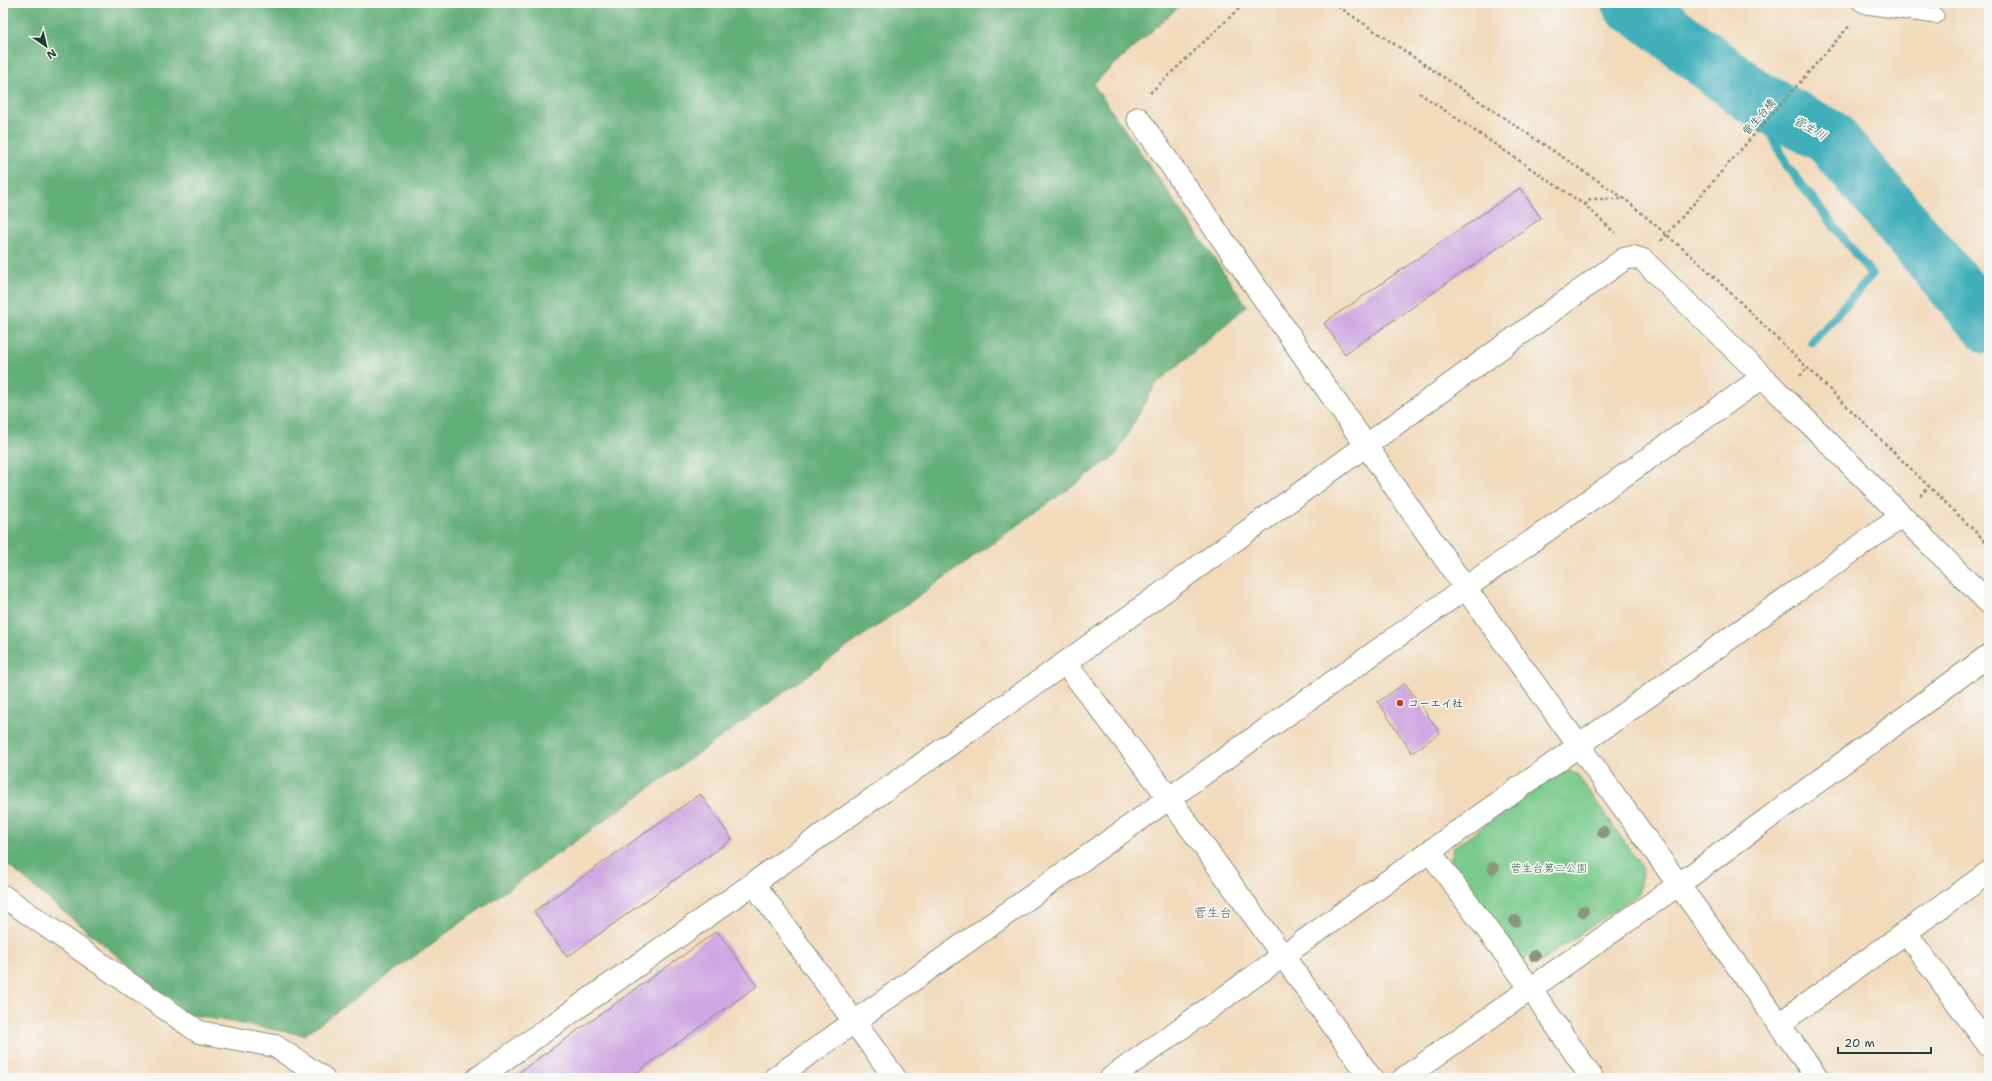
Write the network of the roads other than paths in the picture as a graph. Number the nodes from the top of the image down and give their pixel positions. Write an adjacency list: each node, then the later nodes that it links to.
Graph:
1 (1860, 3): 2 (lane)
2 (1936, 16)
3 (1138, 118): 5 (street)
4 (1763, 377): 5 (street); 6 (street); 7 (street)
5 (1366, 446): 7 (street); 10 (street)
6 (1902, 516): 8 (street); 11 (street)
7 (1466, 589): 11 (street); 12 (street)
8 (1989, 603)
9 (1989, 655): 16 (street)
10 (1065, 662): 12 (street); 15 (street)
11 (1579, 746): 13 (street); 16 (street)
12 (1169, 798): 19 (street); 21 (street)
13 (1430, 852): 19 (street); 20 (street)
14 (1989, 872): 18 (street)
15 (754, 884): 21 (street); 25 (street)
16 (1678, 885): 20 (street); 22 (street)
17 (3, 896): 24 (street)
18 (1906, 933): 22 (street); 23 (street)
19 (1283, 956): 28 (street); 29 (street)
20 (1531, 989): 30 (street); 31 (street)
21 (854, 1021): 26 (street); 27 (street)
22 (1780, 1024): 32 (street)
23 (1989, 1046)
24 (323, 1078)
25 (478, 1078)
26 (775, 1078)
27 (895, 1078)
28 (1111, 1078)
29 (1371, 1078)
30 (1404, 1078)
31 (1592, 1078)
32 (1817, 1078)

